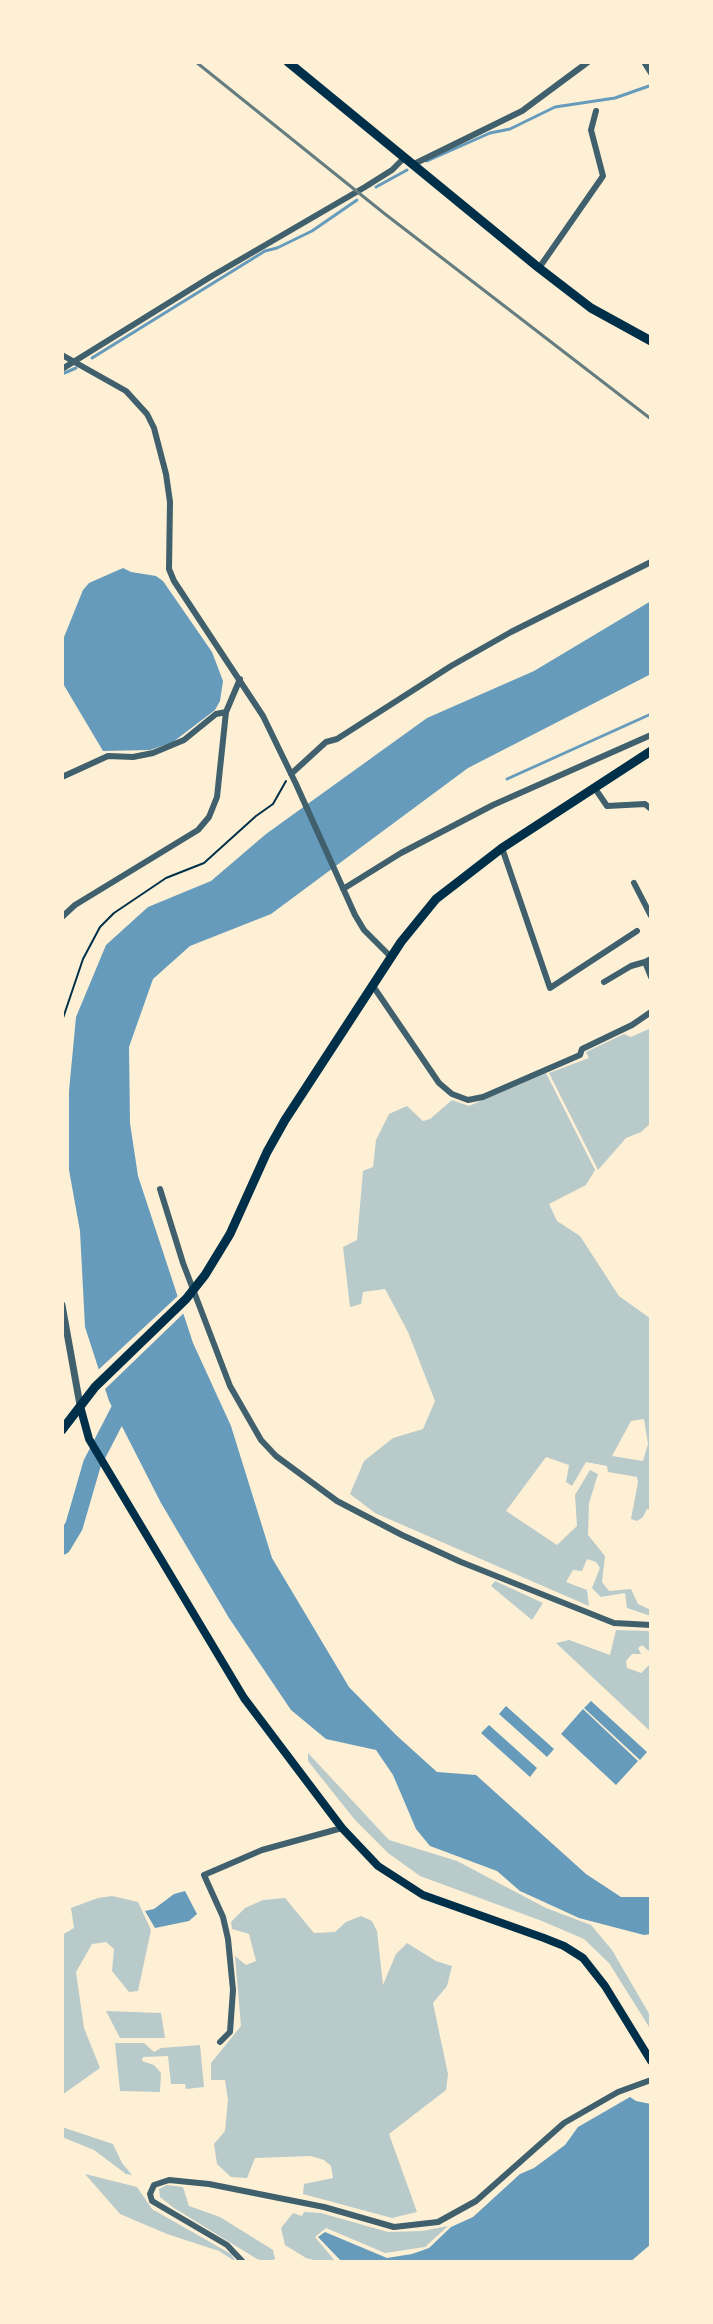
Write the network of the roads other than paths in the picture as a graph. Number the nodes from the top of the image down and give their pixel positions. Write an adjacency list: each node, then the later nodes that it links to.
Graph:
1 (288, 62): 5 (main road)
2 (306, 62): 5 (street)
3 (588, 62): 9 (street)
4 (644, 62): 6 (street)
5 (299, 71): 8 (main road)
6 (651, 73)
7 (596, 111): 10 (street)
8 (404, 158): 9 (main road); 13 (street)
9 (414, 164): 10 (main road)
10 (539, 268): 11 (main road)
11 (651, 341)
12 (62, 355): 13 (street)
13 (75, 362): 14 (street); 16 (street)
14 (62, 369)
15 (651, 562): 20 (street)
16 (240, 679): 17 (street); 20 (street)
17 (226, 712): 21 (street); 28 (street)
18 (651, 735): 26 (street)
19 (651, 751): 22 (main road)
20 (291, 774): 26 (street)
21 (62, 777)
22 (594, 787): 23 (street); 24 (main road)
23 (651, 809)
24 (502, 848): 29 (street); 30 (main road)
25 (634, 883): 27 (street)
26 (342, 887): 30 (street)
27 (651, 916)
28 (62, 917)
29 (637, 931)
30 (391, 957): 34 (main road)
31 (648, 960): 32 (street); 33 (street)
32 (651, 977)
33 (604, 982)
34 (373, 986): 35 (street); 37 (main road)
35 (651, 1012)
36 (160, 1189): 37 (street)
37 (194, 1290): 39 (main road); 41 (street)
38 (62, 1305): 39 (street)
39 (80, 1405): 40 (main road); 42 (main road)
40 (62, 1430)
41 (651, 1625)
42 (342, 1828): 43 (street); 44 (main road)
43 (220, 2042)
44 (651, 2061)
45 (651, 2080): 46 (street)
46 (243, 2262)

